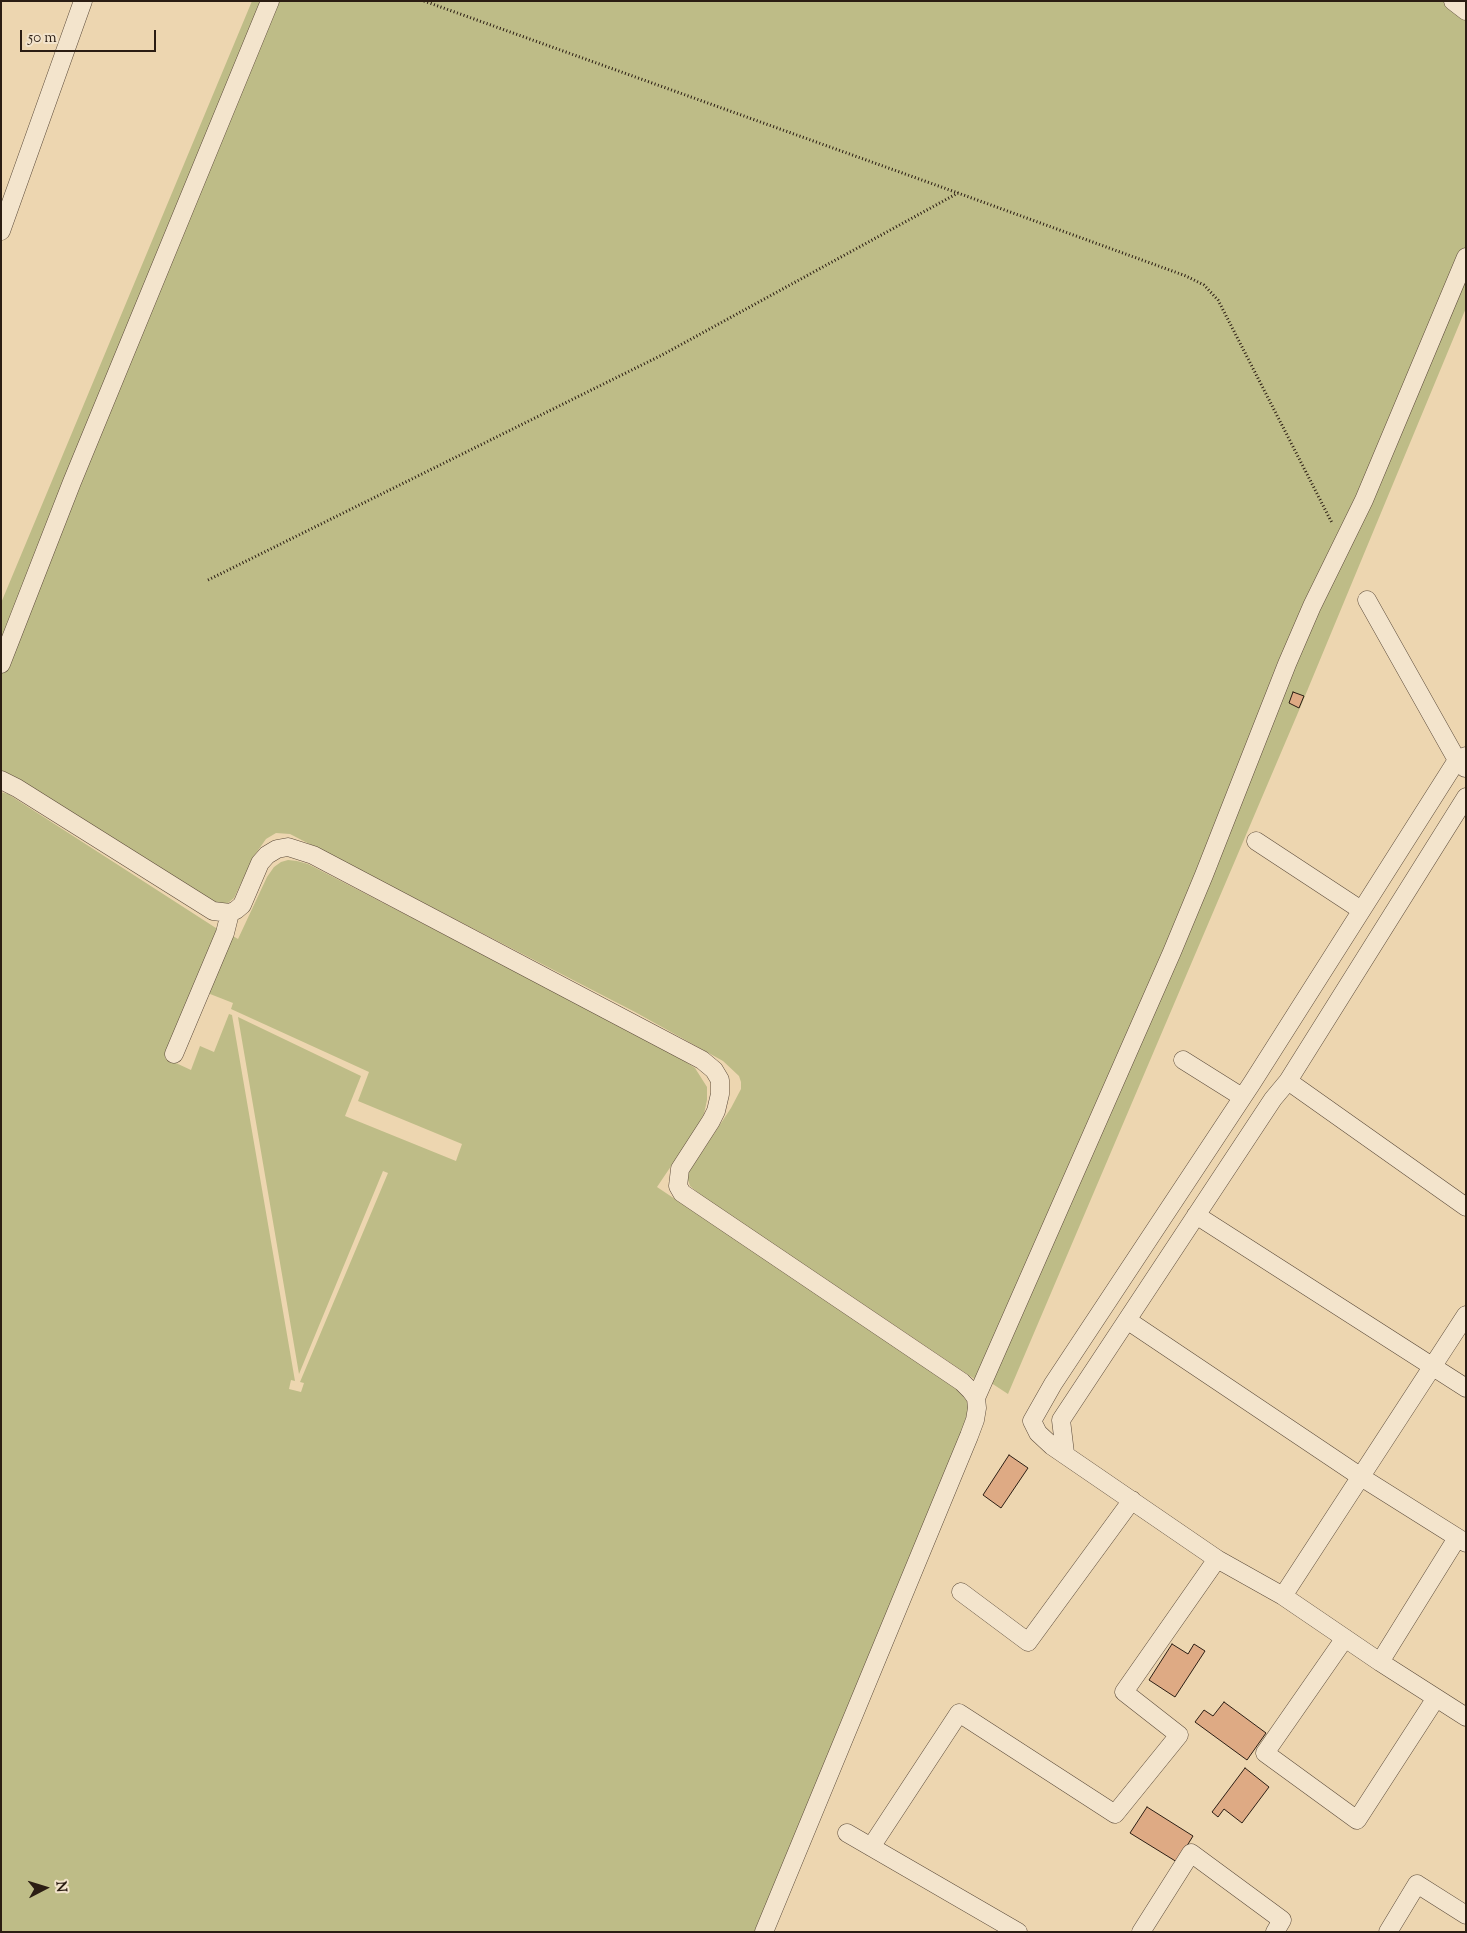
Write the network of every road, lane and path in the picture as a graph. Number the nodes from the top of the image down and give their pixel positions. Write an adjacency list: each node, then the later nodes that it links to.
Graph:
1 (270, 1): 12 (street)
2 (424, 1): 6 (path)
3 (1453, 1): 5 (street)
4 (78, 3): 7 (street)
5 (1466, 11)
6 (958, 193): 9 (path); 10 (path)
7 (1, 231)
8 (1466, 257): 9 (street)
9 (1343, 543): 30 (street)
10 (208, 580)
11 (1367, 600): 13 (street)
12 (1, 664)
13 (1463, 761): 17 (street)
14 (1, 780): 18 (street)
15 (1466, 797): 21 (street)
16 (1256, 841): 17 (street)
17 (1361, 910): 22 (street)
18 (230, 913): 19 (street); 30 (street)
19 (174, 1054)
20 (1183, 1060): 22 (street)
21 (1288, 1081): 23 (street); 24 (street)
22 (1247, 1090): 23 (street); 31 (street)
23 (1273, 1099): 25 (street)
24 (1466, 1207)
25 (1196, 1215): 27 (street); 28 (street)
26 (1466, 1315): 28 (street)
27 (1127, 1320): 31 (street); 32 (street)
28 (1433, 1366): 29 (street); 32 (street)
29 (1466, 1388)
30 (976, 1398): 45 (street)
31 (1065, 1453): 33 (street)
32 (1361, 1477): 34 (street); 37 (street)
33 (1132, 1500): 35 (street); 36 (street)
34 (1461, 1541): 39 (street)
35 (1217, 1559): 37 (street); 43 (street)
36 (961, 1592)
37 (1283, 1596): 38 (street)
38 (1345, 1638): 39 (street); 40 (street)
39 (1380, 1662): 40 (street)
40 (1436, 1698): 41 (street)
41 (1466, 1717)
42 (847, 1833): 43 (street)
43 (871, 1847): 46 (street)
44 (1466, 1915): 49 (street)
45 (764, 1932)
46 (1018, 1932)
47 (1141, 1932): 48 (street)
48 (1275, 1932)
49 (1388, 1932)

